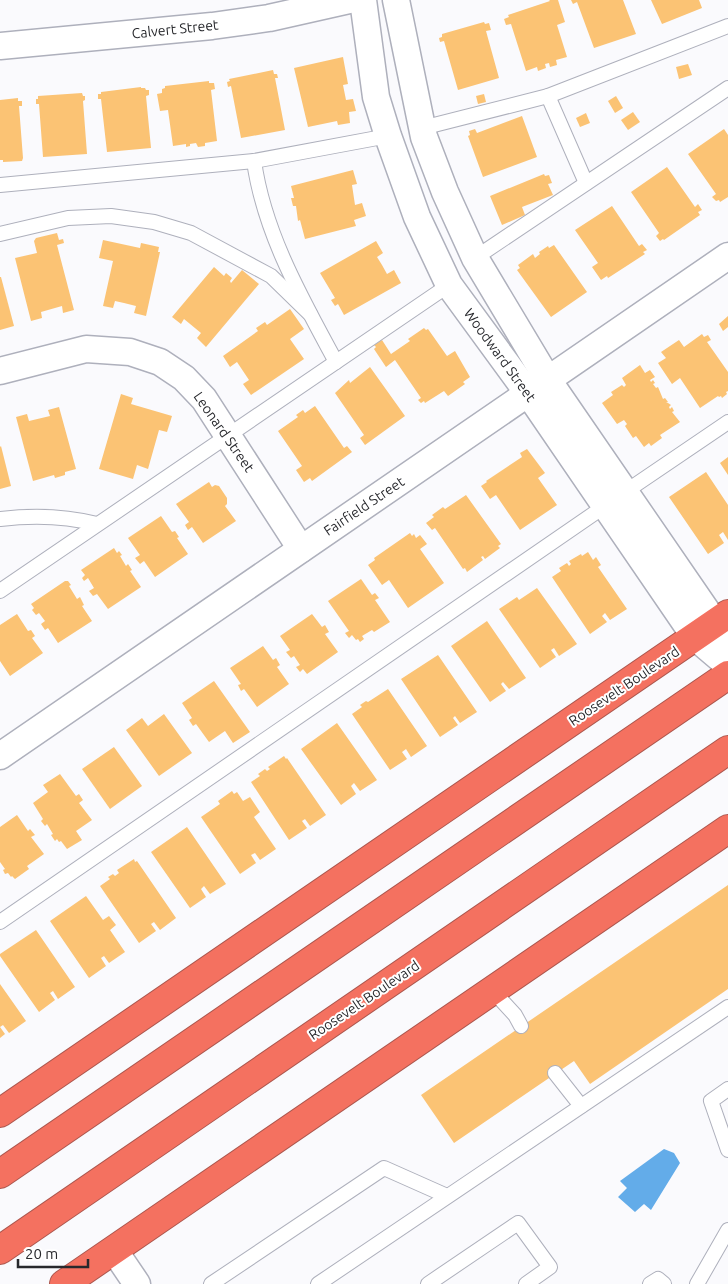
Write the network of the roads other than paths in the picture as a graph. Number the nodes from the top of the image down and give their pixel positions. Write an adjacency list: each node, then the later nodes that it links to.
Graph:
1 (348, 0): 5 (street, Calvert Street)
2 (362, 0): 9 (street, Woodward Street)
3 (396, 0): 8 (street, Woodward Street)
4 (728, 26): 7 (lane)
5 (0, 46)
6 (728, 88): 11 (lane)
7 (548, 96): 8 (lane); 11 (lane)
8 (422, 128): 15 (street, Woodward Street)
9 (388, 136): 10 (lane); 16 (street, Woodward Street)
10 (254, 161): 12 (lane); 17 (lane)
11 (586, 183): 15 (lane)
12 (0, 185)
13 (0, 234): 17 (lane)
14 (728, 256): 20 (street, Fairfield Street)
15 (476, 258): 20 (street, Woodward Street)
16 (449, 285): 18 (lane); 20 (street, Woodward Street)
17 (310, 314): 18 (lane)
18 (336, 362): 22 (lane)
19 (0, 371): 22 (street, Leonard Street)
20 (538, 386): 23 (street, Woodward Street); 26 (street, Fairfield Street)
21 (728, 422): 23 (lane)
22 (228, 435): 25 (lane); 26 (street, Leonard Street)
23 (615, 499): 28 (street, Woodward Street); 35 (lane)
24 (0, 518): 25 (lane)
25 (97, 524): 27 (lane)
26 (301, 549): 33 (street, Fairfield Street)
27 (0, 591)
28 (713, 625): 29 (street, Woodward Street); 30 (street, Woodward Street); 42 (highway, Roosevelt Boulevard)
29 (728, 655)
30 (728, 665)
31 (728, 675): 44 (highway)
32 (728, 750): 47 (highway, Roosevelt Boulevard)
33 (0, 756)
34 (728, 829): 36 (highway)
35 (0, 922)
36 (492, 990): 38 (lane); 48 (highway)
37 (728, 1007): 41 (lane)
38 (521, 1026)
39 (555, 1073): 41 (lane)
40 (728, 1089): 43 (lane)
41 (581, 1106): 45 (lane)
42 (0, 1113)
43 (728, 1150)
44 (0, 1174)
45 (447, 1196): 51 (lane); 52 (lane)
46 (728, 1230): 57 (lane)
47 (0, 1250)
48 (114, 1250): 49 (highway); 50 (street)
49 (64, 1284)
50 (137, 1284)
51 (211, 1284)
52 (318, 1284)
53 (428, 1284): 54 (lane)
54 (526, 1284)
55 (650, 1284): 56 (lane)
56 (664, 1284)
57 (697, 1284)

